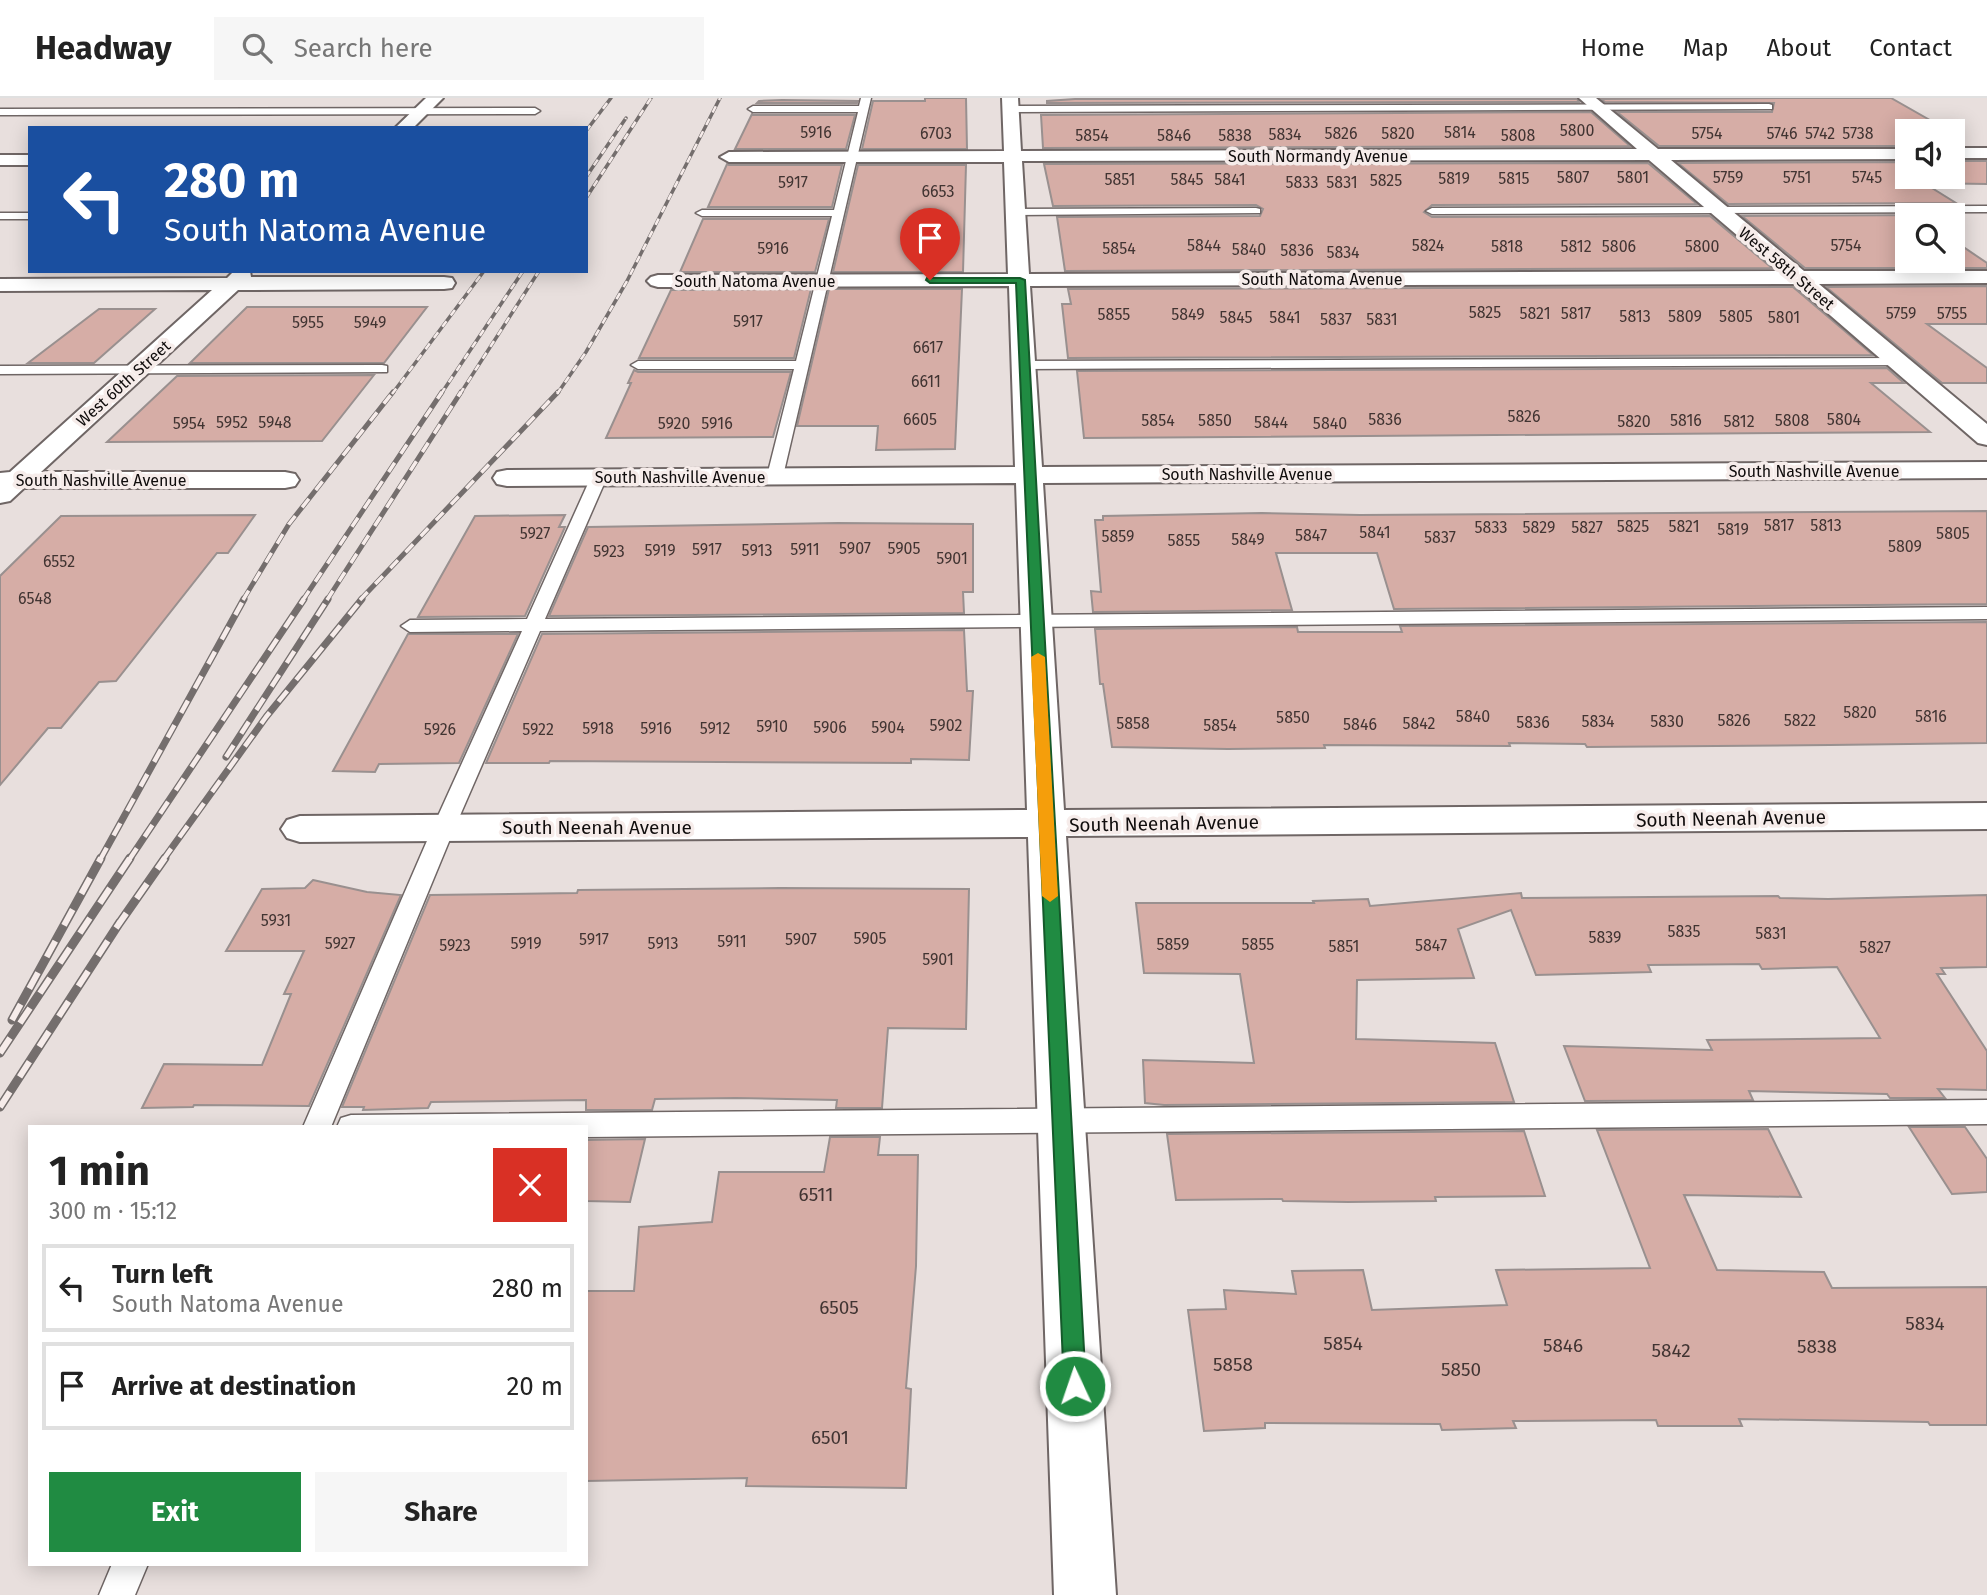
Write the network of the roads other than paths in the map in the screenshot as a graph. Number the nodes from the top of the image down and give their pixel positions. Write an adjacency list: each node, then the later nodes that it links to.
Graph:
1 (435, 98): 7 (street)
2 (865, 103): 6 (lane); 16 (lane)
3 (1593, 103): 4 (lane); 5 (lane); 13 (street, West 58th Street)
4 (1011, 104): 17 (street)
5 (1769, 107)
6 (753, 109)
7 (421, 111): 8 (lane); 9 (lane); 10 (street)
8 (535, 111)
9 (0, 112)
10 (405, 126)
11 (1965, 153): 12 (street)
12 (1987, 153)
13 (1654, 154): 14 (street, South Normandy Avenue); 17 (street, South Normandy Avenue); 21 (street, West 58th Street)
14 (1895, 154)
15 (729, 157): 16 (street, South Normandy Avenue)
16 (852, 157): 17 (street, South Normandy Avenue); 26 (lane)
17 (1013, 157): 24 (street)
18 (0, 160): 19 (street)
19 (28, 160)
20 (1987, 209): 21 (lane)
21 (1719, 210): 23 (lane); 30 (street, West 58th Street)
22 (1256, 211): 24 (lane)
23 (1432, 211)
24 (1016, 212): 33 (street)
25 (702, 213): 26 (lane)
26 (838, 213): 32 (lane)
27 (0, 216): 28 (lane)
28 (28, 216)
29 (239, 277): 35 (street); 36 (street); 43 (street, West 60th Street)
30 (1799, 277): 31 (street, South Natoma Avenue); 33 (street, South Natoma Avenue); 37 (street, West 58th Street)
31 (1987, 277)
32 (822, 280): 33 (street, South Natoma Avenue); 34 (street, South Natoma Avenue); 39 (lane)
33 (1020, 280): 40 (street)
34 (657, 281)
35 (444, 283)
36 (0, 285)
37 (1898, 362): 40 (lane); 44 (street, West 58th Street)
38 (638, 365): 39 (lane)
39 (802, 365): 47 (lane)
40 (1024, 365): 46 (street)
41 (382, 369): 43 (lane)
42 (0, 370): 43 (lane)
43 (137, 370): 51 (street, West 60th Street)
44 (1987, 437)
45 (1987, 470): 46 (street, South Nashville Avenue)
46 (1029, 475): 47 (street, South Nashville Avenue); 53 (street)
47 (775, 476): 48 (street, South Nashville Avenue)
48 (599, 477): 49 (street, South Nashville Avenue); 54 (lane)
49 (507, 478)
50 (285, 480): 51 (street, South Nashville Avenue)
51 (5, 485)
52 (1987, 613): 53 (lane)
53 (1036, 619): 54 (lane); 57 (street)
54 (533, 625): 55 (lane); 58 (lane)
55 (410, 626)
56 (1987, 816): 57 (street, South Neenah Avenue)
57 (1047, 824): 58 (street, South Neenah Avenue); 61 (street)
58 (444, 827): 59 (street, South Neenah Avenue); 62 (lane)
59 (300, 829)
60 (1987, 1112): 61 (lane)
61 (1061, 1121): 63 (lane); 66 (street)
62 (318, 1125)
63 (588, 1125)
64 (129, 1566): 65 (lane)
65 (117, 1595)
66 (1085, 1595)

